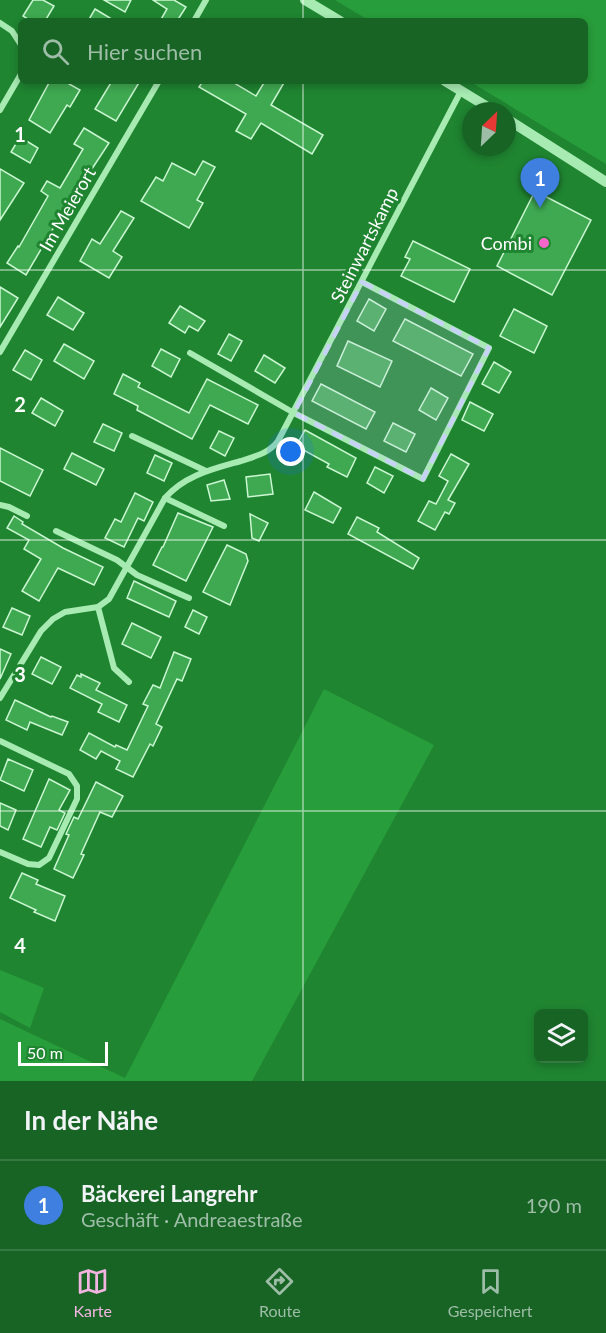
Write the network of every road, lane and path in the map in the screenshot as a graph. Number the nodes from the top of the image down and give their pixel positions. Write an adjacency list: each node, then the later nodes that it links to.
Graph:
1 (207, 0): 3 (street)
2 (305, 0): 4 (street)
3 (196, 18)
4 (335, 18)
5 (0, 23): 6 (street)
6 (18, 40)
7 (18, 79): 12 (street)
8 (157, 84): 16 (street, Im Meierort)
9 (450, 84): 10 (street)
10 (461, 91): 11 (street); 15 (street, Steinwartskamp)
11 (479, 102)
12 (0, 110)
13 (516, 125): 14 (street)
14 (606, 182)
15 (362, 282): 18 (street, Steinwartskamp); 18 (street)
16 (0, 352)
17 (190, 352): 18 (street)
18 (294, 413): 20 (street, Steinwartskamp)
19 (132, 436): 20 (street)
20 (206, 471): 21 (street, Steinwartskamp)
21 (165, 498): 24 (street); 26 (street, Steinwartskamp)
22 (0, 505): 23 (street)
23 (27, 516)
24 (224, 526)
25 (56, 531): 26 (street)
26 (127, 568): 27 (street); 28 (street, Steinwartskamp)
27 (189, 598)
28 (98, 607): 29 (street); 30 (street)
29 (129, 682)
30 (0, 698)
31 (0, 741): 32 (street)
32 (0, 852)

